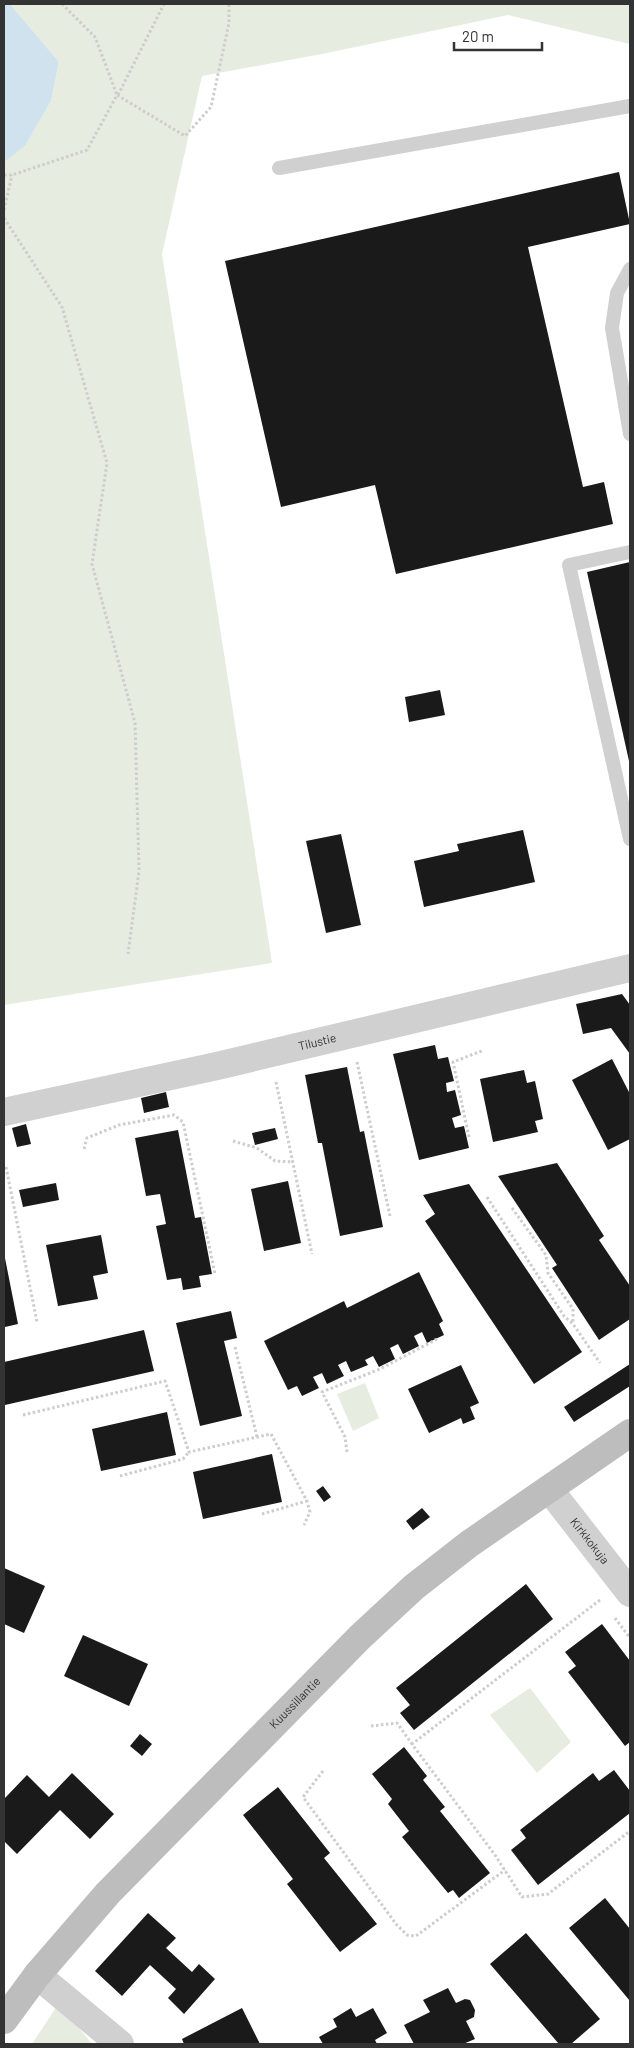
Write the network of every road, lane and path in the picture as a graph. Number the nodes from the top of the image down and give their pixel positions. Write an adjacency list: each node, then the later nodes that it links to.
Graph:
1 (62, 4): 4 (path)
2 (164, 4): 4 (path)
3 (229, 4): 4 (path)
4 (118, 96): 8 (path)
5 (630, 106): 6 (lane)
6 (279, 168)
7 (4, 174): 8 (path)
8 (12, 175): 9 (path)
9 (4, 210)
10 (4, 218): 15 (path)
11 (630, 269): 12 (lane)
12 (630, 434)
13 (630, 552): 14 (lane)
14 (630, 839)
15 (128, 954)
16 (630, 968): 17 (street, Tilustie)
17 (351, 1034): 20 (street, Tilustie); 28 (path)
18 (484, 1050): 21 (path)
19 (276, 1081): 24 (path)
20 (4, 1112)
21 (469, 1138)
22 (233, 1141): 24 (path)
23 (84, 1149): 30 (path)
24 (292, 1162): 29 (path)
25 (6, 1167): 31 (path)
26 (487, 1197): 32 (path)
27 (512, 1208): 32 (path)
28 (390, 1216)
29 (312, 1254)
30 (215, 1274)
31 (37, 1322)
32 (574, 1324): 35 (path)
33 (440, 1338): 40 (path)
34 (235, 1347): 38 (path)
35 (600, 1363)
36 (24, 1415): 39 (path)
37 (630, 1433): 42 (main road, Kuussillantie)
38 (257, 1437): 39 (path); 43 (path)
39 (189, 1452): 41 (path)
40 (347, 1452)
41 (120, 1476)
42 (549, 1488): 46 (street, Kirkkokuja); 52 (main road, Kuussillantie)
43 (307, 1500): 44 (path); 45 (path)
44 (262, 1514)
45 (304, 1525)
46 (626, 1588): 48 (path)
47 (371, 1726): 48 (path)
48 (412, 1744): 51 (path)
49 (323, 1771): 51 (path)
50 (630, 1831): 51 (path)
51 (505, 1870)
52 (37, 1975): 53 (main road, Kuussillantie); 54 (street)
53 (4, 2020)
54 (120, 2044)

